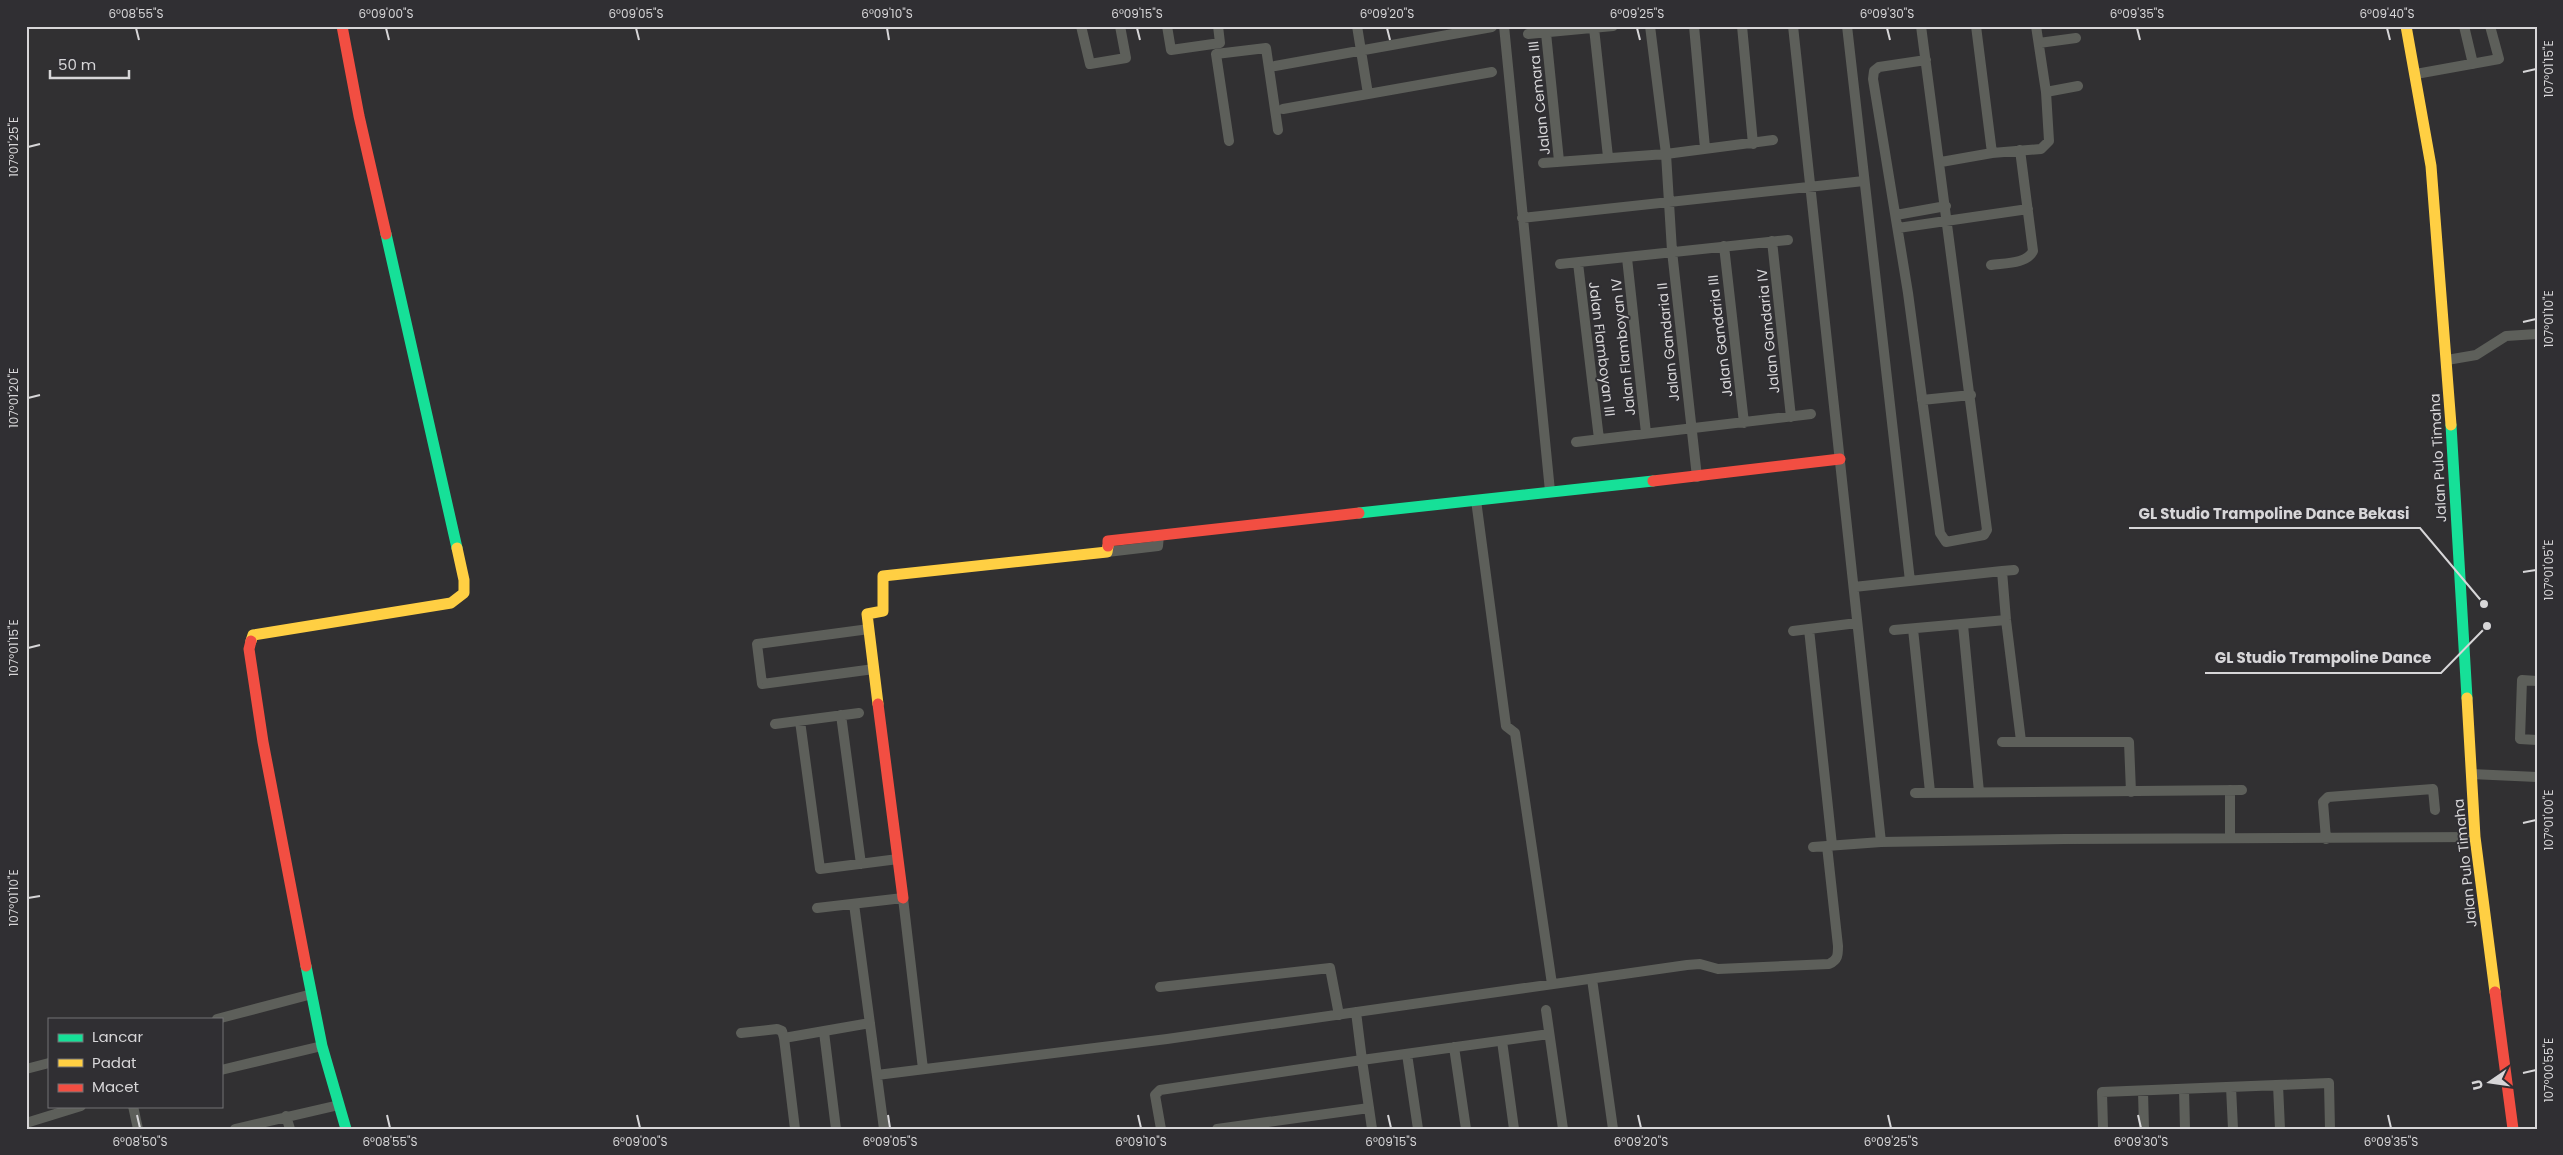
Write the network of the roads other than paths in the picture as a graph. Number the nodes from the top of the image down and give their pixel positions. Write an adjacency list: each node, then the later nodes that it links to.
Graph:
1 (342, 26): 126 (street)
2 (1081, 26): 3 (street)
3 (1120, 26)
4 (1167, 26): 25 (street)
5 (1218, 26): 25 (street)
6 (1357, 26): 27 (street)
7 (1504, 26): 56 (street)
8 (1613, 26): 21 (street)
9 (1650, 26): 45 (street, Jalan Gandaria II)
10 (1694, 26): 42 (street)
11 (1742, 26): 41 (street)
12 (1793, 26): 51 (street)
13 (1848, 26): 50 (street)
14 (1921, 26): 29 (street)
15 (1976, 26): 44 (street)
16 (2036, 26): 26 (street)
17 (2406, 26): 33 (street, Jalan Pulo Timaha)
18 (2464, 26): 30 (street)
19 (2490, 26): 30 (street)
20 (1492, 27): 27 (street)
21 (1594, 28): 22 (street); 46 (street)
22 (1546, 32): 23 (street); 47 (street, Jalan Cemara III)
23 (1528, 34)
24 (2076, 38): 26 (street)
25 (1220, 43): 28 (street)
26 (2039, 43): 35 (street)
27 (1361, 52): 31 (street); 36 (street)
28 (1216, 54): 38 (street); 40 (street)
29 (1926, 60): 48 (street); 55 (street)
30 (2473, 64): 33 (street)
31 (1276, 66)
32 (1492, 72): 36 (street)
33 (2416, 74): 68 (street, Jalan Pulo Timaha)
34 (2078, 86): 35 (street)
35 (2046, 92): 43 (street)
36 (1368, 94): 37 (street)
37 (1283, 109)
38 (1278, 130)
39 (1773, 140): 41 (street)
40 (1228, 141)
41 (1753, 144): 42 (street)
42 (1705, 148): 45 (street)
43 (2020, 150): 44 (street); 54 (street)
44 (1992, 153): 48 (street)
45 (1666, 154): 46 (street); 52 (street, Jalan Gandaria II)
46 (1608, 157): 47 (street)
47 (1559, 161): 49 (street)
48 (1941, 162): 53 (street)
49 (1543, 163)
50 (1864, 181): 51 (street); 84 (street)
51 (1811, 187): 52 (street); 78 (street)
52 (1670, 203): 56 (street); 62 (street, Jalan Gandaria II)
53 (1946, 206): 55 (street); 57 (street)
54 (2028, 209): 57 (street); 66 (street)
55 (1896, 215): 58 (street)
56 (1522, 218): 80 (street)
57 (1948, 220): 58 (street); 69 (street)
58 (1898, 228): 70 (street)
59 (1788, 240): 60 (street)
60 (1772, 241): 61 (street); 72 (street, Jalan Gandaria IV)
61 (1724, 246): 62 (street); 73 (street, Jalan Gandaria III)
62 (1672, 251): 63 (street); 74 (street, Jalan Gandaria II)
63 (1627, 258): 64 (street); 75 (street, Jalan Flamboyan IV)
64 (1578, 263): 65 (street); 76 (street, Jalan Flamboyan III)
65 (1560, 264)
66 (1991, 265)
67 (2537, 334): 68 (street)
68 (2453, 359): 103 (street, Jalan Pulo Timaha)
69 (1971, 394): 70 (street); 70 (street)
70 (1922, 400)
71 (1811, 414): 72 (street)
72 (1791, 417): 73 (street)
73 (1744, 423): 74 (street)
74 (1692, 429): 75 (street); 79 (street, Jalan Gandaria II)
75 (1646, 433): 76 (street)
76 (1600, 439): 77 (street)
77 (1576, 442)
78 (1840, 459): 79 (street); 85 (street)
79 (1697, 477): 80 (street)
80 (1550, 491): 81 (street)
81 (1476, 500): 89 (street); 124 (street)
82 (2014, 570): 83 (street)
83 (2002, 571): 84 (street); 86 (street)
84 (1910, 581): 85 (street)
85 (1854, 587): 87 (street)
86 (2006, 620): 88 (street); 101 (street)
87 (1857, 623): 90 (street); 115 (street)
88 (1962, 625): 91 (street); 108 (street)
89 (869, 629): 94 (street); 94 (street)
90 (1808, 629): 93 (street); 116 (street)
91 (1913, 629): 92 (street); 107 (street)
92 (1894, 630)
93 (1793, 631)
94 (874, 669): 118 (street)
95 (2537, 681): 100 (street)
96 (859, 713): 97 (street)
97 (841, 715): 98 (street); 119 (street)
98 (800, 721): 99 (street); 119 (street)
99 (775, 724)
100 (2537, 740)
101 (2021, 741): 102 (street); 109 (street)
102 (2002, 742)
103 (2471, 774): 104 (street); 114 (street, Jalan Pulo Timaha)
104 (2537, 777)
105 (2230, 790): 106 (street); 109 (street); 112 (street)
106 (2242, 790)
107 (1930, 792): 108 (street); 110 (street)
108 (1979, 792): 109 (street)
109 (2131, 792)
110 (1915, 793)
111 (2435, 810): 113 (street)
112 (2230, 838): 113 (street); 115 (street)
113 (2326, 839): 114 (street)
114 (2476, 840): 177 (street, Jalan Pulo Timaha)
115 (1881, 842): 116 (street)
116 (1829, 845): 117 (street); 123 (street)
117 (1813, 847)
118 (898, 859): 119 (street); 120 (street)
119 (861, 864)
120 (902, 898): 121 (street); 143 (street)
121 (854, 904): 122 (street); 131 (street)
122 (817, 908)
123 (1592, 979): 124 (street); 170 (street)
124 (1552, 984): 128 (street)
125 (1160, 987): 129 (street)
126 (312, 994): 130 (street); 137 (street)
127 (1546, 1010): 134 (street)
128 (1356, 1012): 129 (street); 140 (street)
129 (1339, 1015): 143 (street)
130 (221, 1018)
131 (870, 1024): 132 (street); 145 (street)
132 (824, 1032): 135 (street); 161 (street)
133 (741, 1033): 135 (street)
134 (1549, 1034): 136 (street); 169 (street)
135 (784, 1038): 160 (street)
136 (1502, 1041): 138 (street); 168 (street)
137 (322, 1046): 144 (street); 150 (street)
138 (1454, 1047): 139 (street); 167 (street)
139 (1407, 1054): 140 (street); 166 (street)
140 (1362, 1060): 153 (street); 163 (street)
141 (48, 1062): 142 (street)
142 (26, 1069)
143 (924, 1069): 145 (street)
144 (222, 1070)
145 (877, 1075): 162 (street)
146 (2278, 1085): 147 (street); 175 (street); 176 (street)
147 (2231, 1087): 148 (street); 174 (street)
148 (2184, 1089): 149 (street); 173 (street)
149 (2142, 1091): 171 (street); 172 (street)
150 (340, 1105): 154 (street); 159 (street)
151 (75, 1108): 155 (street)
152 (133, 1108): 156 (street)
153 (1369, 1108): 164 (street); 165 (street)
154 (286, 1116): 157 (street); 158 (street)
155 (26, 1123)
156 (138, 1129)
157 (236, 1129)
158 (290, 1129)
159 (346, 1129)
160 (795, 1129)
161 (836, 1129)
162 (884, 1129)
163 (1160, 1129)
164 (1217, 1129)
165 (1372, 1129)
166 (1418, 1129)
167 (1466, 1129)
168 (1514, 1129)
169 (1563, 1129)
170 (1613, 1129)
171 (2103, 1129)
172 (2144, 1129)
173 (2185, 1129)
174 (2233, 1129)
175 (2280, 1129)
176 (2330, 1129)
177 (2513, 1129)

